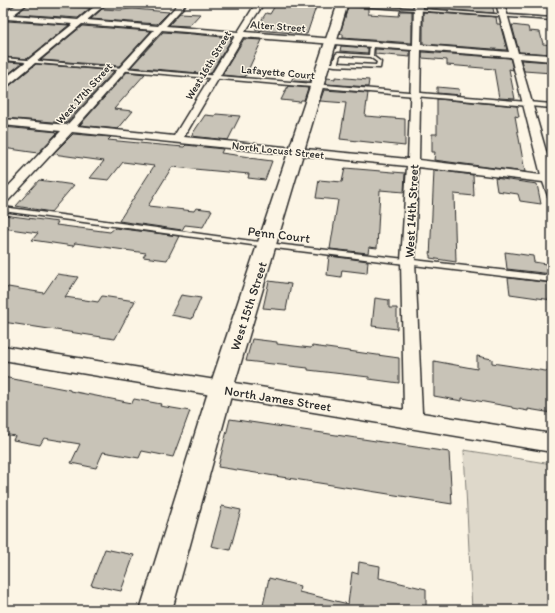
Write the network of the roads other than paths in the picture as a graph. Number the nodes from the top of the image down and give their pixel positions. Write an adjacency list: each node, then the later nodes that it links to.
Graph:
1 (24, 3): 10 (street)
2 (103, 3): 12 (street)
3 (183, 3): 13 (street, West 17th Street)
4 (260, 3): 14 (street, West 16th Street)
5 (318, 3): 7 (lane)
6 (500, 3): 9 (street)
7 (342, 4): 8 (lane); 15 (main road, West 15th Street)
8 (418, 6): 9 (lane); 17 (street, West 14th Street)
9 (503, 15): 11 (lane); 18 (street)
10 (4, 16): 12 (street, Alter Street)
11 (552, 19)
12 (79, 22): 13 (street, Alter Street); 22 (street)
13 (160, 28): 14 (street, Alter Street); 24 (street, West 17th Street)
14 (240, 34): 15 (street, Alter Street); 25 (street, West 16th Street)
15 (331, 41): 16 (street, Alter Street); 23 (main road, West 15th Street)
16 (372, 44): 17 (street, Alter Street); 19 (lane)
17 (416, 48): 18 (street, Alter Street); 28 (street, West 14th Street)
18 (514, 55): 21 (street, Alter Street); 29 (street)
19 (371, 56): 23 (lane); 23 (lane)
20 (3, 58): 22 (lane, Lafayette Court)
21 (552, 58)
22 (33, 60): 24 (lane, Lafayette Court); 27 (street)
23 (330, 65): 26 (main road, West 15th Street)
24 (123, 68): 25 (lane, Lafayette Court); 32 (street, West 17th Street)
25 (214, 76): 26 (lane, Lafayette Court); 33 (street, West 16th Street)
26 (317, 85): 28 (lane, Lafayette Court); 34 (main road, West 15th Street)
27 (3, 86)
28 (414, 94): 29 (lane, Lafayette Court); 35 (street, West 14th Street)
29 (527, 104): 30 (lane, Lafayette Court); 36 (street)
30 (552, 106)
31 (3, 122): 32 (street, North Locust Street)
32 (70, 128): 33 (street, North Locust Street); 38 (street, West 17th Street)
33 (177, 140): 34 (street, North Locust Street)
34 (295, 152): 35 (street, North Locust Street); 40 (main road, West 15th Street)
35 (413, 163): 36 (street, North Locust Street); 41 (street, West 14th Street)
36 (550, 180): 37 (street)
37 (552, 193)
38 (3, 199)
39 (3, 209): 40 (lane, Penn Court)
40 (267, 245): 41 (lane, Penn Court); 44 (main road, West 15th Street)
41 (408, 261): 42 (lane, Penn Court); 45 (street, West 14th Street)
42 (552, 279)
43 (3, 353): 44 (street, North James Street)
44 (221, 389): 45 (street, North James Street); 47 (main road, West 15th Street)
45 (413, 419): 46 (street, North James Street)
46 (552, 444)
47 (156, 610)

